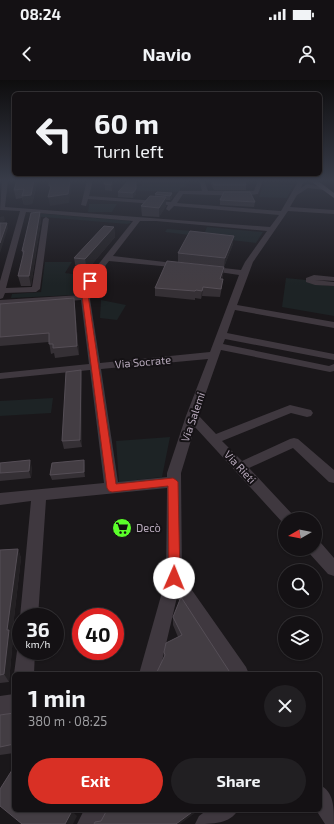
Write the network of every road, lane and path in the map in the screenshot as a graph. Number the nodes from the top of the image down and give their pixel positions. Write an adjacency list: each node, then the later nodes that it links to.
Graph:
1 (22, 215): 11 (street)
2 (82, 215): 6 (street)
3 (164, 215): 5 (street)
4 (282, 215): 9 (street, Via Salemi)
5 (161, 219): 6 (street); 7 (street)
6 (138, 220): 7 (street); 8 (street)
7 (217, 225): 9 (street)
8 (133, 226): 12 (street); 16 (street)
9 (272, 229): 13 (street, Via Salemi)
10 (0, 254): 11 (street)
11 (11, 254): 16 (street)
12 (107, 258): 13 (street); 17 (street)
13 (244, 271): 19 (street, Via Salemi)
14 (334, 279): 15 (street)
15 (334, 284)
16 (1, 294)
17 (86, 297): 18 (street); 24 (street)
18 (0, 303)
19 (232, 307): 20 (street); 21 (street, Via Salemi)
20 (334, 325)
21 (222, 335): 22 (street, Via Salemi); 23 (street)
22 (216, 351): 24 (street, Via Socrate); 25 (street, Via Socrate); 28 (street, Via Salemi)
23 (334, 357)
24 (96, 366): 26 (street, Via Socrate); 33 (street)
25 (334, 367)
26 (0, 376)
27 (307, 413): 29 (street)
28 (192, 416): 29 (street, Via Rieti); 32 (street, Via Salemi)
29 (214, 439): 30 (street, Via Rieti)
30 (240, 467): 31 (street); 36 (street, Via Rieti)
31 (334, 478)
32 (173, 482): 33 (street); 39 (street, Via Salemi)
33 (112, 488): 34 (street)
34 (39, 496): 35 (street); 40 (street)
35 (0, 499)
36 (282, 512)
37 (322, 555): 38 (street)
38 (334, 568)
39 (174, 578): 43 (street, Via Salemi); 44 (street)
40 (30, 608)
41 (25, 660): 42 (street)
42 (24, 672)
43 (150, 672)
44 (238, 672)
45 (12, 704): 46 (street)
46 (0, 706)
47 (322, 799): 50 (street)
48 (96, 812): 51 (street)
49 (223, 812): 52 (street)
50 (334, 817)
51 (89, 824)
52 (207, 824)

